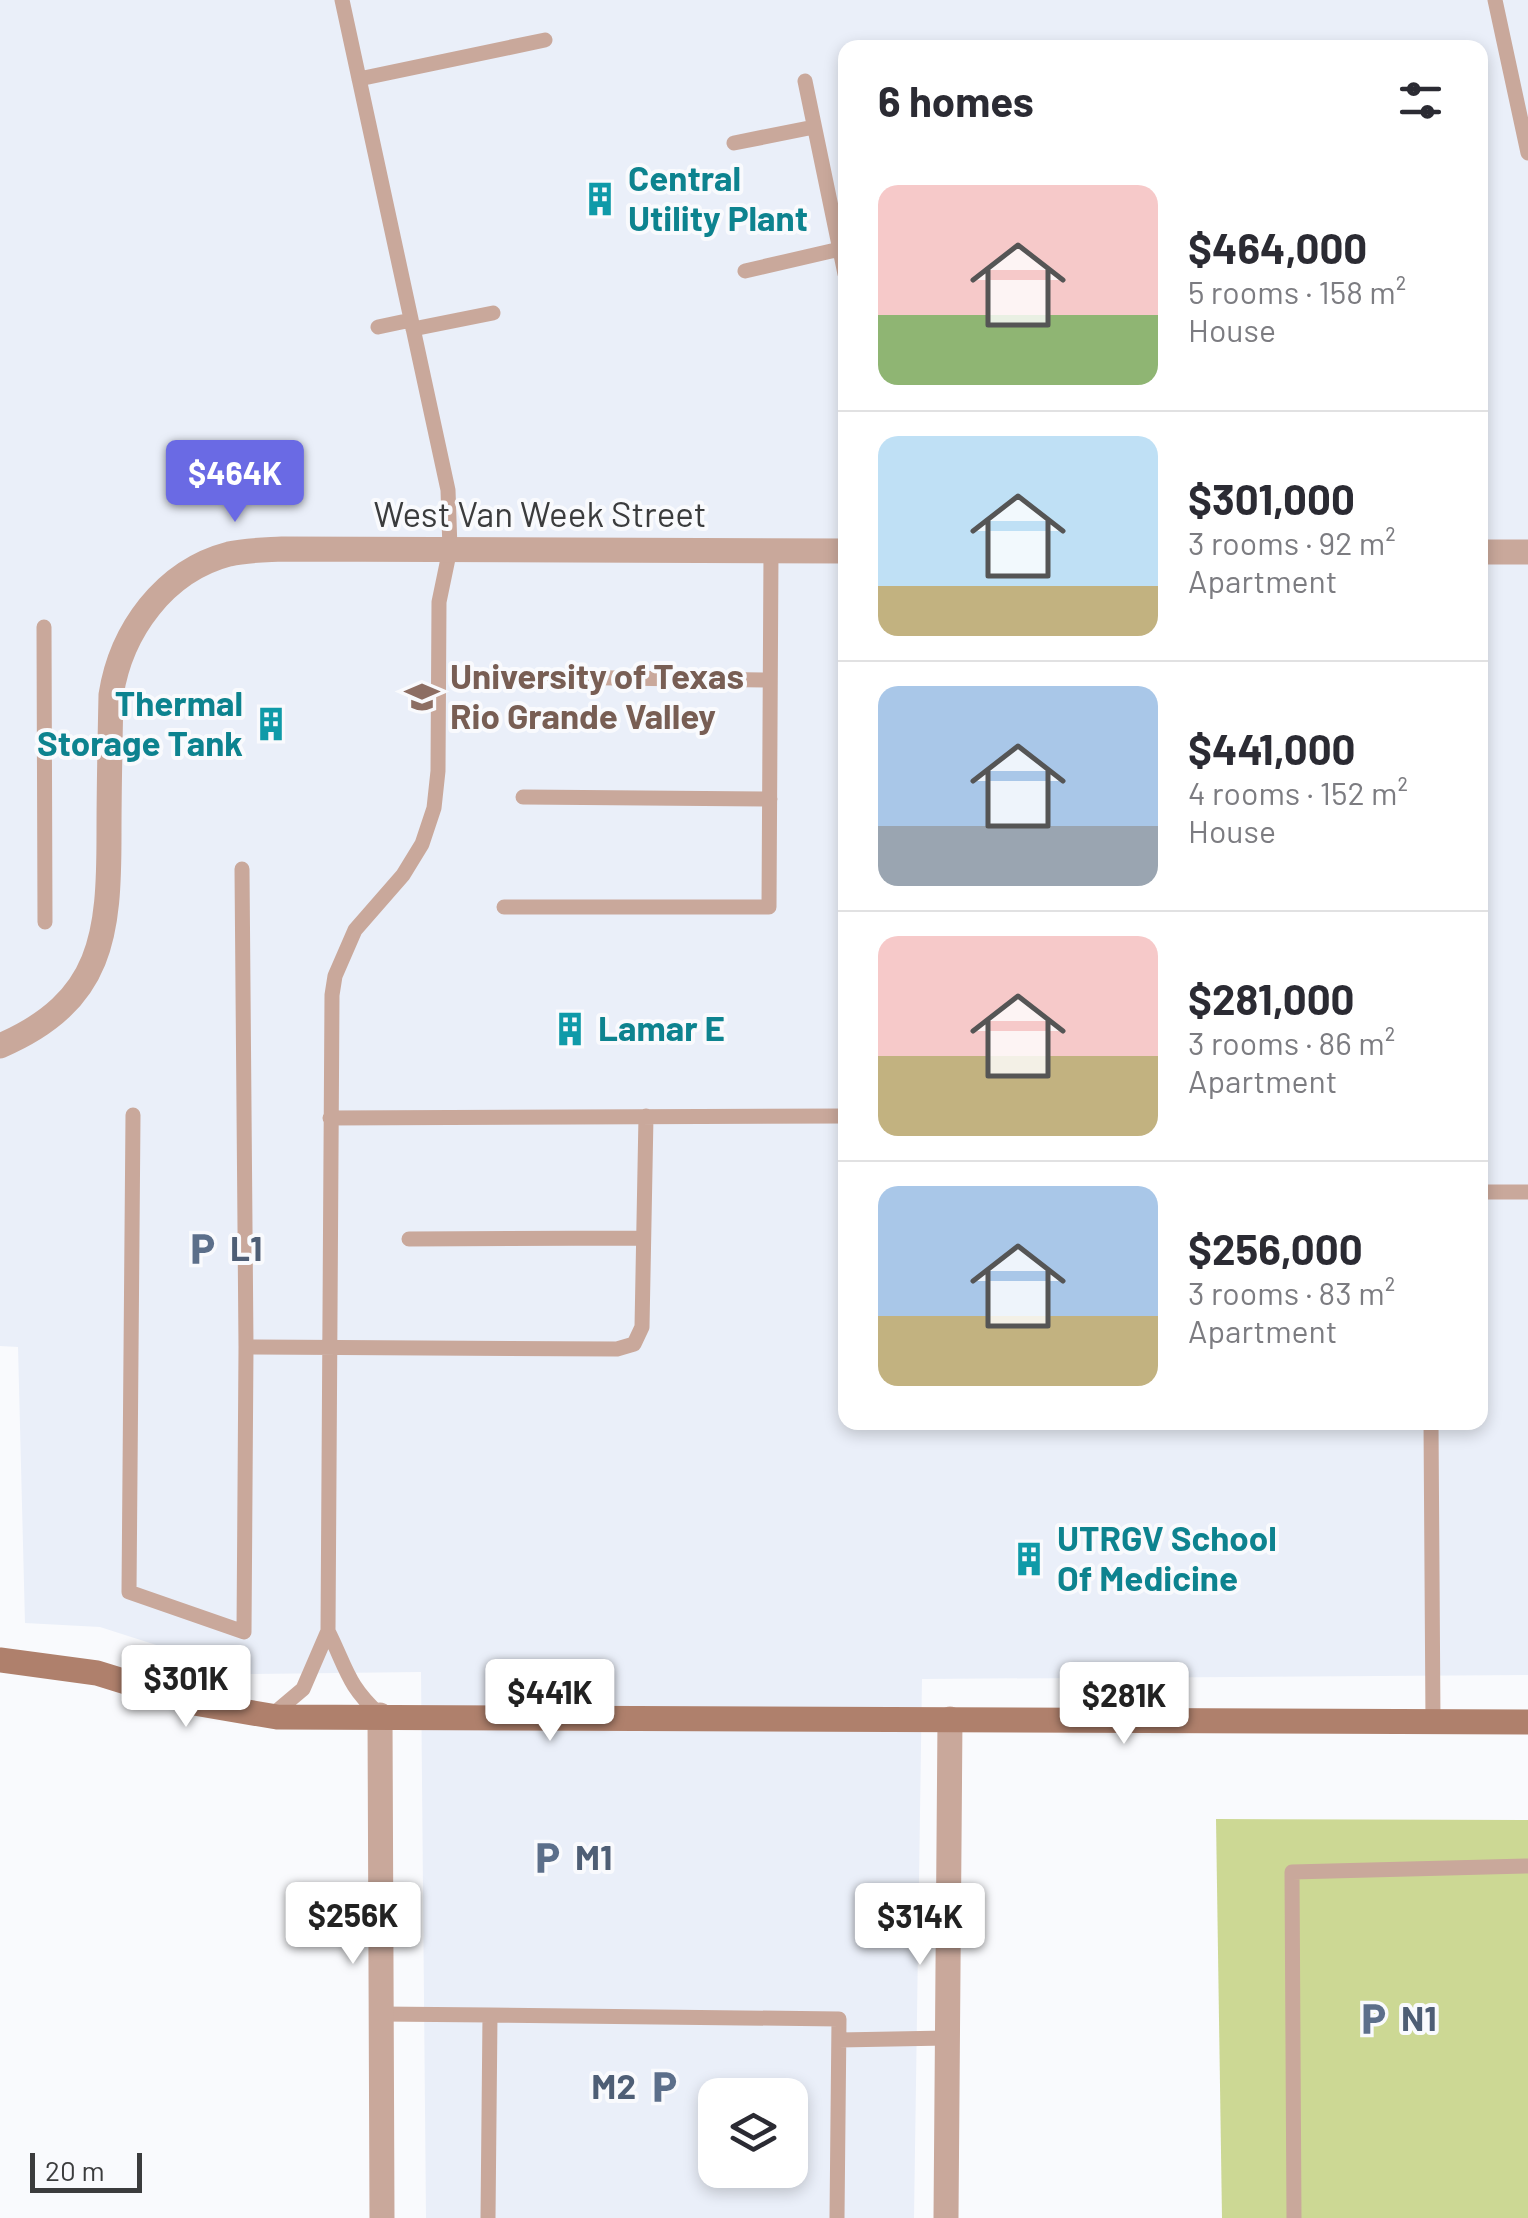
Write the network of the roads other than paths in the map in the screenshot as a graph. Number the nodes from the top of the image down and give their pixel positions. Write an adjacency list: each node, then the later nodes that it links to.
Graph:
1 (342, 0): 4 (lane)
2 (1495, 0): 8 (lane)
3 (545, 40): 4 (lane)
4 (359, 79): 13 (lane)
5 (805, 80): 6 (lane)
6 (814, 127): 7 (lane); 9 (lane)
7 (734, 143)
8 (1528, 153)
9 (838, 241)
10 (838, 250): 11 (lane)
11 (745, 271)
12 (494, 312): 13 (lane)
13 (412, 324): 14 (lane); 15 (lane)
14 (378, 327)
15 (450, 549): 17 (street, West Van Week Street); 28 (street, West Van Week Street); 32 (lane)
16 (838, 551): 17 (street, West Van Week Street)
17 (771, 552): 22 (lane)
18 (1488, 552): 19 (street)
19 (1528, 552)
20 (44, 627): 27 (lane)
21 (540, 677): 22 (lane)
22 (770, 680): 24 (lane)
23 (523, 798): 24 (lane)
24 (770, 799): 26 (lane)
25 (242, 869): 37 (lane)
26 (504, 907)
27 (44, 922)
28 (0, 1046)
29 (134, 1115): 37 (lane)
30 (646, 1116): 31 (lane); 32 (lane); 35 (lane)
31 (838, 1116)
32 (330, 1118): 38 (lane)
33 (1488, 1192): 34 (lane)
34 (1528, 1192)
35 (644, 1238): 36 (lane); 38 (lane)
36 (409, 1239)
37 (246, 1347): 38 (lane)
38 (329, 1348): 40 (lane)
39 (1432, 1430): 45 (lane)
40 (328, 1631): 42 (lane); 43 (lane)
41 (0, 1660): 43 (main road)
42 (380, 1715): 43 (main road); 44 (main road); 48 (street)
43 (271, 1716)
44 (950, 1718): 45 (main road); 50 (street)
45 (1433, 1722): 46 (main road)
46 (1528, 1722)
47 (1528, 1866): 56 (lane)
48 (381, 2014): 49 (lane); 52 (street)
49 (490, 2015): 51 (lane); 53 (lane)
50 (947, 2038): 51 (lane); 55 (street)
51 (839, 2040): 54 (lane)
52 (382, 2218)
53 (488, 2218)
54 (837, 2218)
55 (946, 2218)
56 (1294, 2218)

